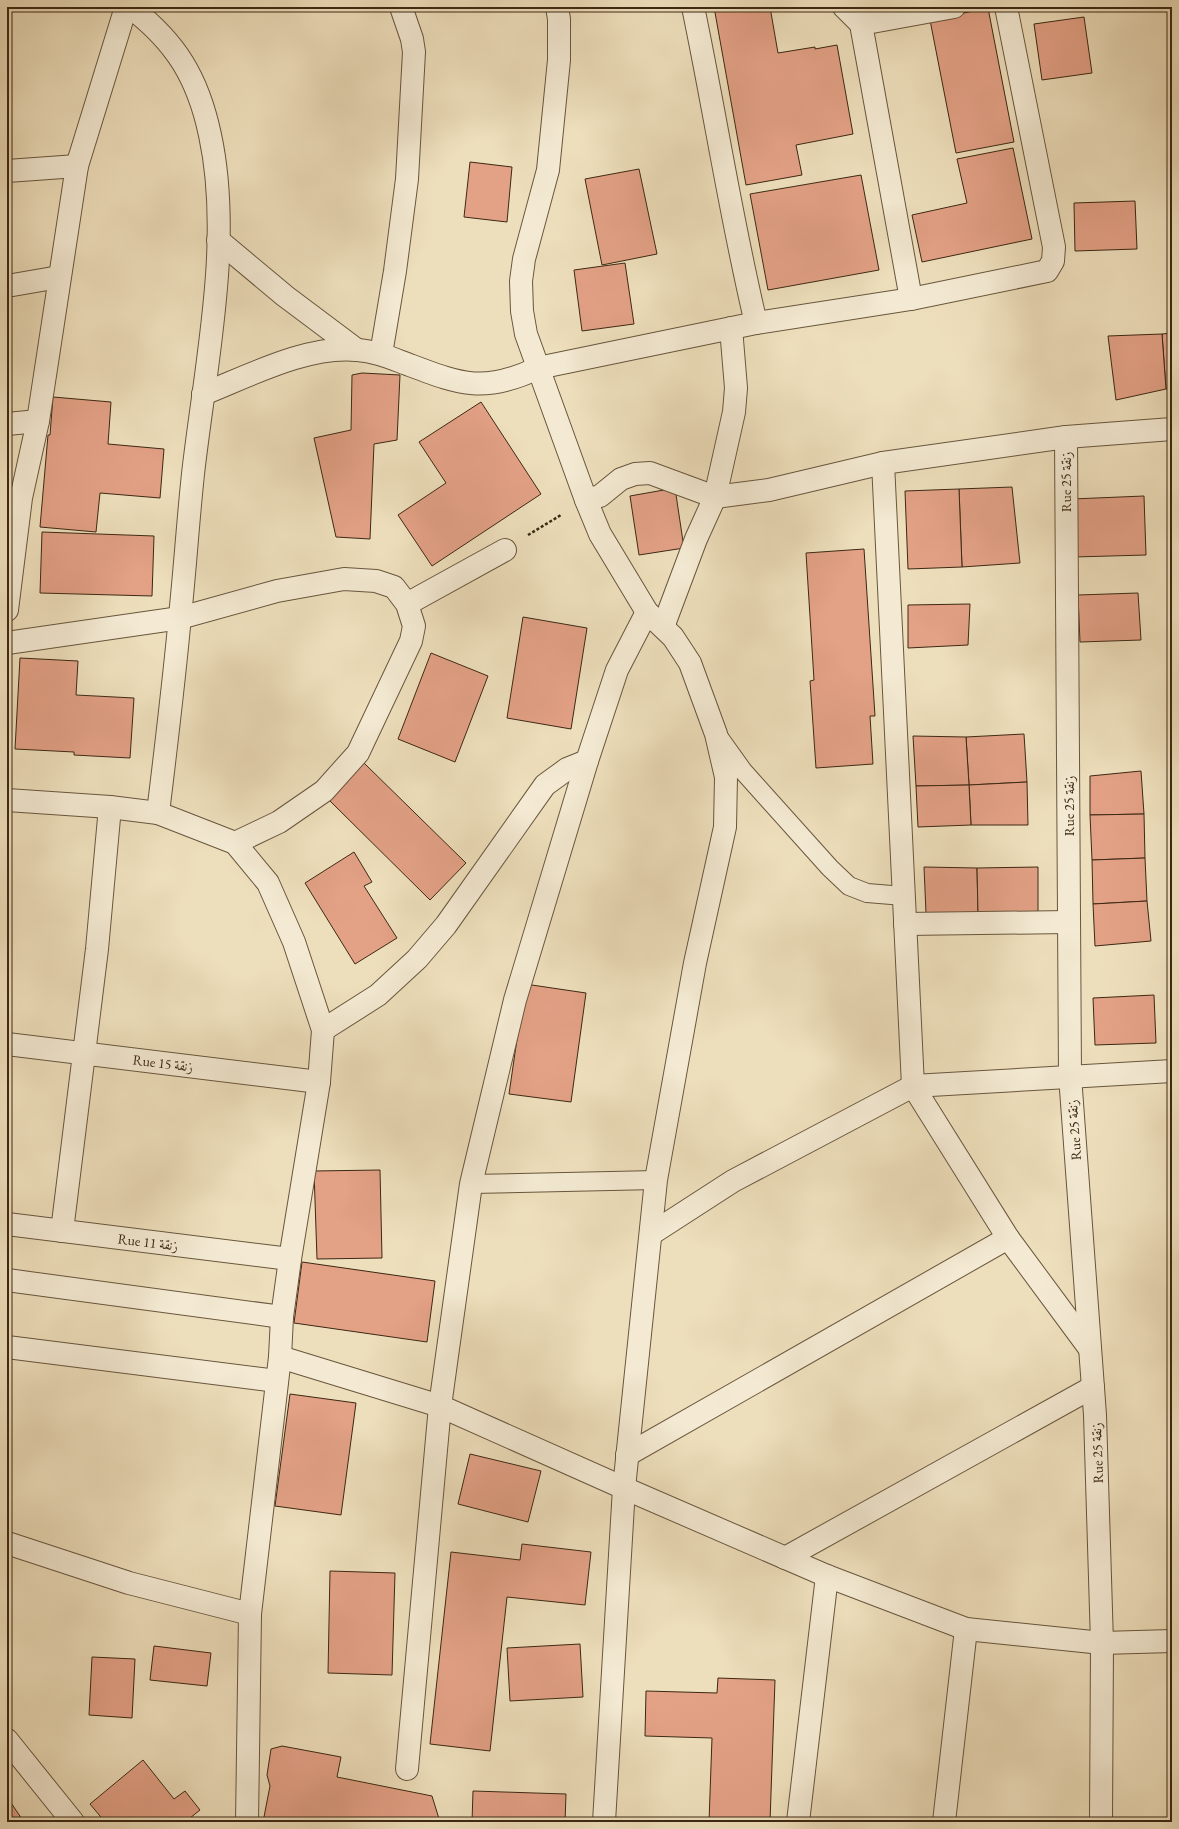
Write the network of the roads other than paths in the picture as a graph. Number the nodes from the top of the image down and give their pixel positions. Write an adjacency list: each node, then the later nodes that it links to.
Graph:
1 (126, 7): 10 (street)
2 (130, 7): 12 (street)
3 (401, 7): 19 (street)
4 (557, 7): 20 (street)
5 (693, 7): 16 (street)
6 (844, 7): 9 (street)
7 (954, 7): 9 (street)
8 (1006, 7): 15 (street)
9 (861, 24): 15 (street)
10 (77, 166): 11 (street); 13 (street)
11 (7, 171)
12 (218, 240): 18 (street); 21 (street)
13 (59, 277): 14 (street); 22 (street)
14 (7, 286)
15 (911, 299): 16 (street)
16 (756, 323): 17 (street)
17 (731, 328): 20 (street); 27 (street)
18 (356, 350): 19 (street); 21 (street)
19 (381, 354): 20 (street)
20 (538, 368): 29 (street)
21 (203, 394): 34 (street)
22 (38, 421): 23 (street); 28 (street)
23 (7, 424)
24 (1172, 429): 25 (street)
25 (1066, 437): 26 (street); 44 (street, Rue 25 زنقة)
26 (883, 463): 27 (street); 43 (street)
27 (716, 497): 29 (street); 35 (street)
28 (14, 498): 32 (street)
29 (586, 500): 33 (street)
30 (505, 550): 31 (street)
31 (408, 604): 34 (street); 42 (street)
32 (7, 610)
33 (647, 612): 35 (street); 38 (street)
34 (180, 618): 36 (street); 41 (street)
35 (663, 627): 37 (street)
36 (7, 643)
37 (716, 734): 43 (lane); 53 (street)
38 (587, 760): 46 (street); 54 (street)
39 (7, 800): 40 (street)
40 (110, 807): 41 (street); 48 (street)
41 (158, 813): 42 (street)
42 (235, 842): 46 (street)
43 (904, 896): 45 (street)
44 (1069, 922): 45 (street); 50 (street, Rue 25 زنقة)
45 (905, 924): 52 (street)
46 (323, 1030): 51 (street)
47 (7, 1044): 48 (street, Rue 15 زنقة)
48 (85, 1054): 51 (street, Rue 15 زنقة); 56 (street)
49 (1172, 1071): 50 (street)
50 (1070, 1076): 52 (street); 63 (street, Rue 25 زنقة)
51 (318, 1082): 59 (street)
52 (914, 1086): 57 (street); 58 (street)
53 (656, 1180): 54 (lane); 57 (street)
54 (471, 1184): 67 (street)
55 (7, 1224): 56 (street, Rue 11 زنقة)
56 (62, 1231): 59 (street, Rue 11 زنقة)
57 (651, 1234): 68 (street)
58 (1008, 1238): 63 (street); 68 (street)
59 (290, 1259): 61 (street)
60 (7, 1280): 61 (street)
61 (282, 1317): 64 (street)
62 (7, 1347): 65 (street)
63 (1090, 1349): 66 (street, Rue 25 زنقة)
64 (280, 1357): 65 (street); 67 (street)
65 (277, 1381): 73 (street)
66 (1093, 1387): 71 (street); 76 (street, Rue 25 زنقة)
67 (440, 1406): 69 (street); 78 (street)
68 (627, 1455): 69 (street)
69 (624, 1488): 71 (street); 81 (street)
70 (7, 1543): 73 (street)
71 (785, 1558): 72 (street)
72 (827, 1576): 74 (street); 82 (street)
73 (250, 1614): 80 (street)
74 (966, 1629): 76 (street); 83 (street)
75 (1172, 1641): 76 (street)
76 (1102, 1643): 84 (street, Rue 25 زنقة)
77 (7, 1740): 79 (street)
78 (407, 1770)
79 (73, 1822)
80 (247, 1822)
81 (604, 1822)
82 (798, 1822)
83 (944, 1822)
84 (1101, 1822)

